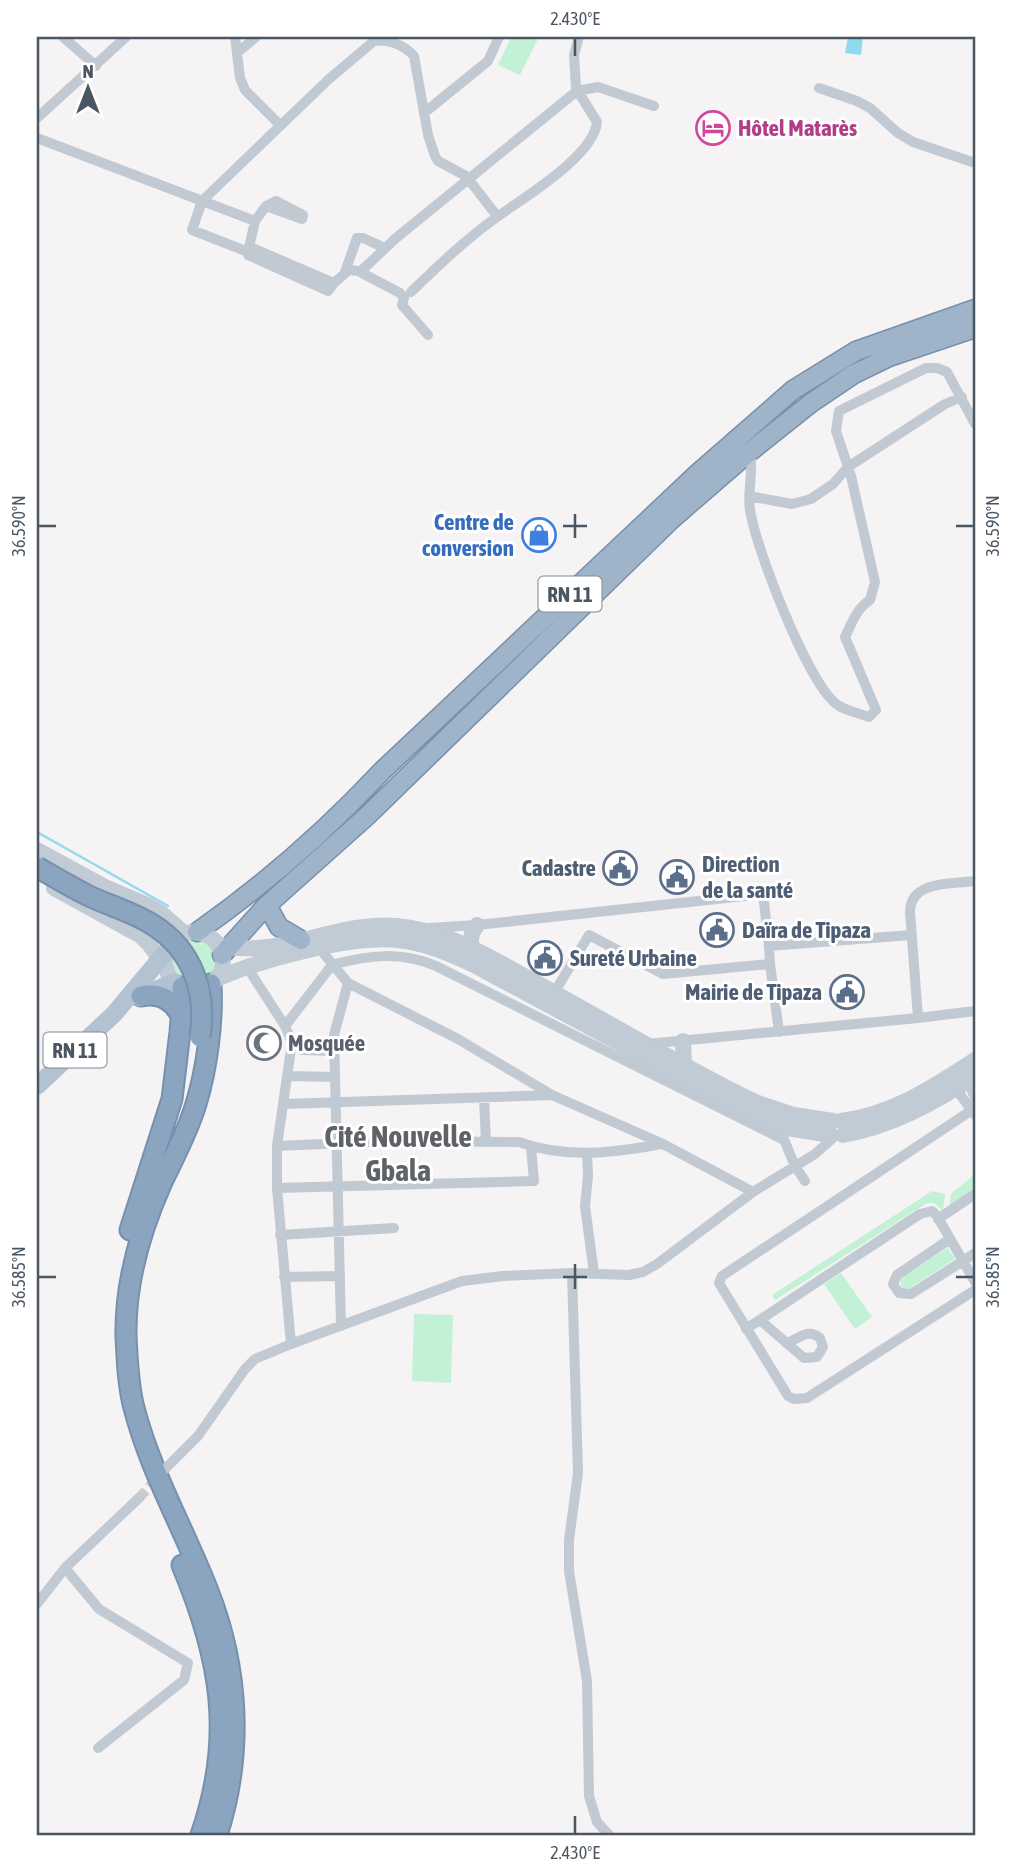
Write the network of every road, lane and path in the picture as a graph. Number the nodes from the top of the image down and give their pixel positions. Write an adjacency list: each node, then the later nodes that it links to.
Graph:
1 (63, 37): 9 (street)
2 (126, 37): 9 (street)
3 (235, 37): 8 (street)
4 (256, 37): 8 (street)
5 (499, 37): 13 (street)
6 (576, 38): 11 (street)
7 (405, 41): 13 (street); 15 (street)
8 (237, 53): 15 (street)
9 (96, 66): 14 (street)
10 (819, 88): 17 (street)
11 (577, 91): 12 (street); 18 (street); 21 (street)
12 (654, 106)
13 (424, 113): 18 (street)
14 (37, 118)
15 (280, 125): 19 (street)
16 (37, 138): 19 (street)
17 (975, 163)
18 (467, 179): 21 (street); 23 (street)
19 (202, 201): 22 (street); 24 (street)
20 (266, 206): 22 (street)
21 (497, 216): 27 (street)
22 (255, 221): 24 (street)
23 (385, 248): 25 (street); 26 (street)
24 (249, 250): 25 (street)
25 (345, 272): 26 (street)
26 (360, 272): 27 (street)
27 (404, 292): 30 (street)
28 (975, 309): 44 (highway, RN 11)
29 (975, 328): 33 (highway, RN 11)
30 (428, 335)
31 (962, 397): 32 (street); 34 (street); 34 (street)
32 (975, 424)
33 (750, 451): 35 (street); 40 (highway, RN 11)
34 (848, 467): 35 (street); 35 (street)
35 (749, 496)
36 (37, 850): 44 (main road)
37 (37, 867): 91 (highway, bridge)
38 (37, 877): 55 (main road)
39 (975, 881): 46 (street)
40 (267, 905): 47 (highway); 50 (highway, RN 11)
41 (588, 913): 42 (street); 45 (street); 48 (street)
42 (477, 925): 43 (street); 49 (main road)
43 (417, 929): 47 (main road); 49 (main road)
44 (191, 933): 50 (main road); 55 (main road, RN 11)
45 (589, 935): 52 (street); 58 (street)
46 (911, 935): 48 (street); 63 (street)
47 (301, 940): 50 (main road)
48 (769, 946): 52 (street)
49 (470, 947): 58 (main road)
50 (223, 949): 56 (main road, RN 11)
51 (320, 949): 53 (street); 54 (main road); 83 (main road)
52 (770, 964): 65 (street)
53 (332, 965): 57 (street); 64 (street); 83 (street)
54 (247, 967): 56 (main road); 64 (street)
55 (170, 969): 56 (main road); 59 (main road); 61 (main road, RN 11); 62 (highway)
56 (213, 982): 91 (highway)
57 (348, 983): 69 (street); 76 (street)
58 (554, 993): 68 (main road)
59 (141, 996): 61 (main road, RN 11); 62 (highway)
60 (975, 1011): 63 (street)
61 (114, 1014): 75 (main road, RN 11)
62 (181, 1016): 91 (highway)
63 (918, 1018): 65 (street)
64 (285, 1026): 67 (street)
65 (779, 1032): 66 (street)
66 (683, 1041): 68 (street); 71 (main road)
67 (292, 1042): 69 (street); 72 (street)
68 (647, 1044): 71 (main road)
69 (335, 1051): 73 (street)
70 (975, 1060): 82 (main road)
71 (684, 1064): 82 (main road)
72 (289, 1076): 73 (street); 80 (street)
73 (335, 1077): 79 (street)
74 (966, 1082): 77 (street); 81 (street); 82 (main road)
75 (37, 1086)
76 (552, 1095): 78 (street); 86 (street)
77 (975, 1098)
78 (484, 1099): 79 (street); 84 (street)
79 (336, 1101): 80 (street); 85 (street)
80 (284, 1104): 87 (street)
81 (974, 1111): 111 (street)
82 (837, 1130): 83 (main road); 90 (street)
83 (783, 1134): 90 (street)
84 (486, 1142): 85 (street); 88 (street)
85 (337, 1143): 87 (street); 94 (street)
86 (661, 1143): 89 (street); 95 (street)
87 (277, 1146): 93 (street)
88 (531, 1147): 89 (street); 94 (street)
89 (587, 1154): 104 (street)
90 (795, 1166): 92 (street); 95 (street)
91 (158, 1172): 119 (highway); 120 (highway)
92 (805, 1181)
93 (277, 1188): 94 (street); 100 (street)
94 (339, 1188): 99 (street)
95 (753, 1192): 104 (street)
96 (975, 1194): 97 (street)
97 (938, 1219): 101 (street); 109 (street)
98 (394, 1228): 99 (street)
99 (339, 1231): 100 (street); 105 (street)
100 (279, 1235): 106 (street)
101 (950, 1239): 102 (street); 102 (street)
102 (971, 1257): 107 (street)
103 (572, 1273): 104 (street); 110 (street); 121 (street)
104 (594, 1273)
105 (340, 1276): 106 (street); 110 (street)
106 (284, 1277): 113 (street)
107 (975, 1282)
108 (975, 1290): 111 (street)
109 (760, 1320): 111 (street); 112 (street)
110 (341, 1326): 113 (street)
111 (746, 1329)
112 (786, 1343)
113 (291, 1344): 114 (street)
114 (163, 1472)
115 (139, 1498): 116 (street)
116 (65, 1569): 117 (street); 118 (street)
117 (37, 1604)
118 (98, 1748)
119 (201, 1835)
120 (217, 1835)
121 (609, 1835)

